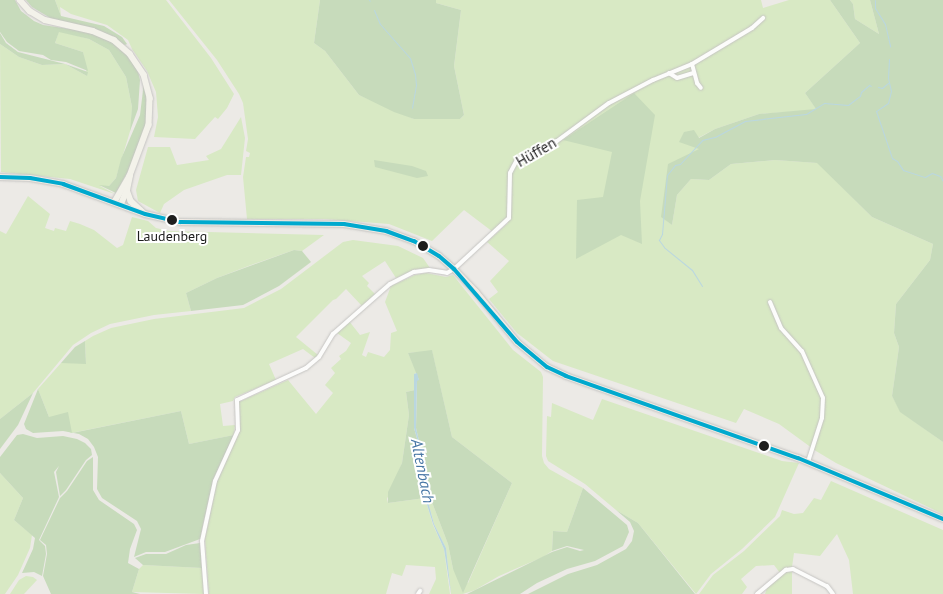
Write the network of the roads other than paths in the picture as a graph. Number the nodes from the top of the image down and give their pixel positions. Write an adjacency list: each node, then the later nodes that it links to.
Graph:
1 (20, 0): 7 (main road)
2 (763, 18): 3 (street, Hüffen)
3 (692, 64): 4 (street, Hüffen); 5 (street)
4 (669, 73): 5 (street, Hüffen); 13 (street, Hüffen)
5 (693, 73): 6 (street)
6 (701, 88)
7 (130, 176): 9 (main road); 10 (main road)
8 (0, 177): 10 (main road)
9 (127, 190): 10 (main road); 11 (main road)
10 (118, 203): 11 (main road)
11 (145, 214): 13 (main road)
12 (433, 264): 14 (street)
13 (454, 269): 14 (street); 16 (main road)
14 (434, 271): 18 (street)
15 (770, 302): 16 (street)
16 (803, 460): 17 (main road)
17 (943, 519)
18 (206, 594)
19 (757, 594): 20 (street)
20 (833, 594)

